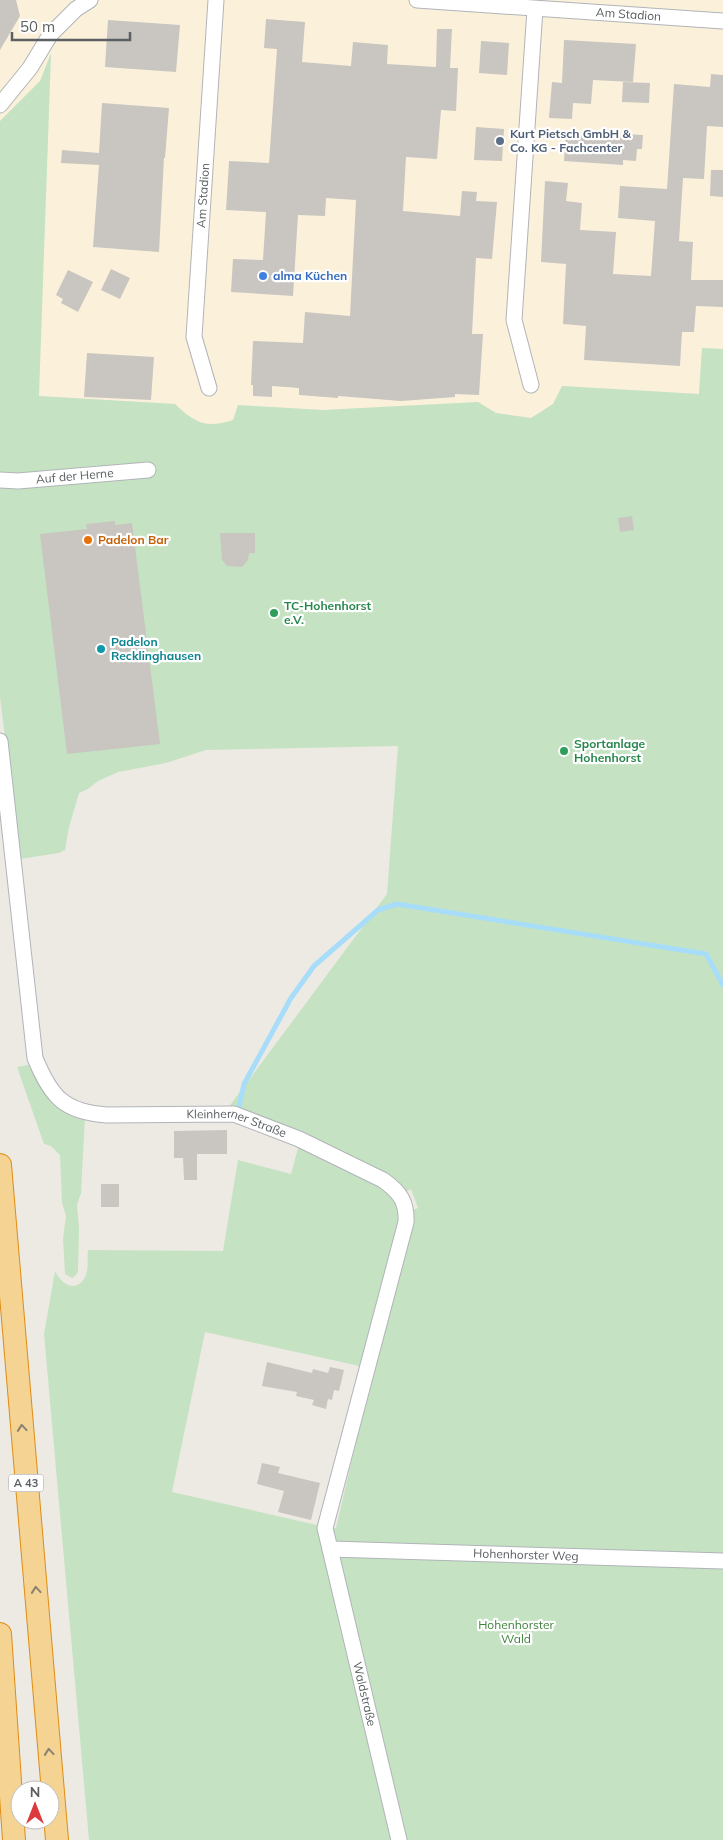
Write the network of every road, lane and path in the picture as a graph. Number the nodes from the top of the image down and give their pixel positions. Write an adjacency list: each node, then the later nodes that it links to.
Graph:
1 (90, 0): 6 (street)
2 (216, 0): 8 (street, Am Stadion)
3 (417, 0): 4 (street, Am Stadion)
4 (535, 8): 5 (street, Am Stadion); 7 (street)
5 (723, 21)
6 (0, 105)
7 (531, 385)
8 (209, 388)
9 (148, 470): 10 (street, Auf der Herne)
10 (0, 480)
11 (0, 741): 13 (street, Kleinherner Straße)
12 (0, 1165): 17 (highway, A 43, one-way to 12)
13 (330, 1549): 14 (street, Hohenhorster Weg); 18 (street, Waldstraße)
14 (723, 1561)
15 (0, 1634): 16 (highway)
16 (14, 1840)
17 (57, 1840)
18 (399, 1840)

